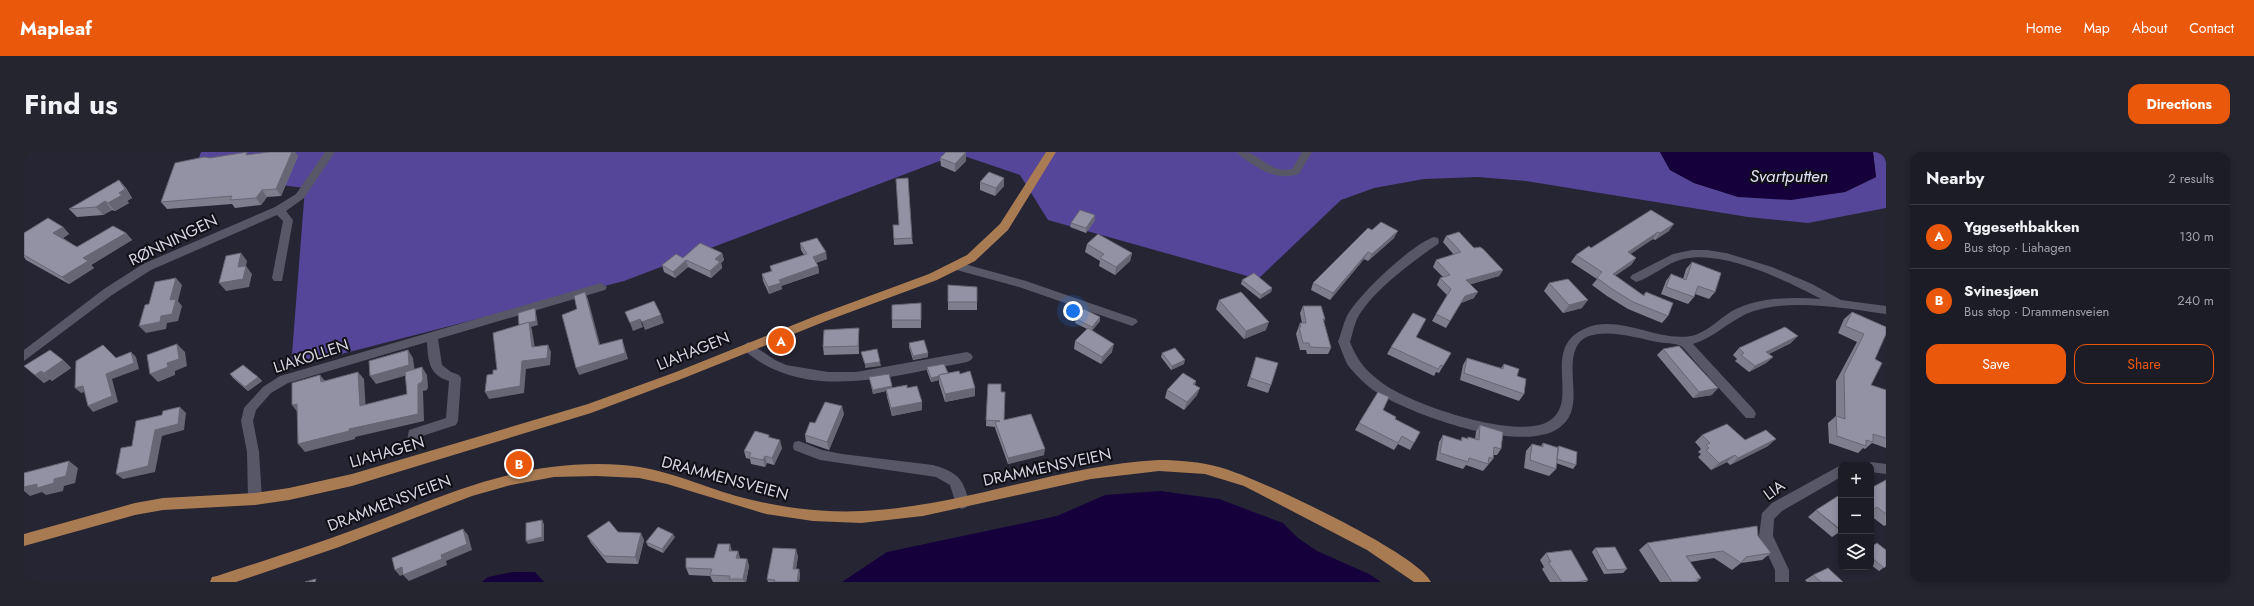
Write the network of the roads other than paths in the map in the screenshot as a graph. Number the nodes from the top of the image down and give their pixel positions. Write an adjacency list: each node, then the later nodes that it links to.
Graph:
1 (330, 152): 5 (street, RØNNINGEN)
2 (1050, 152): 7 (main road, LIAHAGEN)
3 (1242, 152): 4 (street)
4 (1307, 152)
5 (279, 210): 8 (street); 17 (street, RØNNINGEN)
6 (1434, 242): 15 (street)
7 (957, 266): 13 (street); 16 (main road, LIAHAGEN)
8 (278, 278)
9 (1636, 278): 11 (street)
10 (601, 287): 14 (street, LIAKOLLEN)
11 (1840, 305): 12 (street); 15 (street)
12 (1886, 310)
13 (1132, 322)
14 (432, 336): 20 (street); 25 (street, LIAKOLLEN)
15 (1683, 341): 19 (street)
16 (748, 347): 18 (street, LIAHAGEN); 25 (main road, LIAHAGEN)
17 (24, 356)
18 (967, 358)
19 (1750, 414)
20 (412, 446)
21 (799, 446): 26 (street)
22 (1874, 467): 23 (street)
23 (1886, 469)
24 (1838, 472): 30 (street, LIA)
25 (255, 499): 27 (main road, LIAHAGEN)
26 (962, 503): 28 (main road, DRAMMENSVEIEN); 29 (main road, DRAMMENSVEIEN)
27 (24, 540)
28 (217, 582)
29 (1424, 582)
30 (1782, 582)

